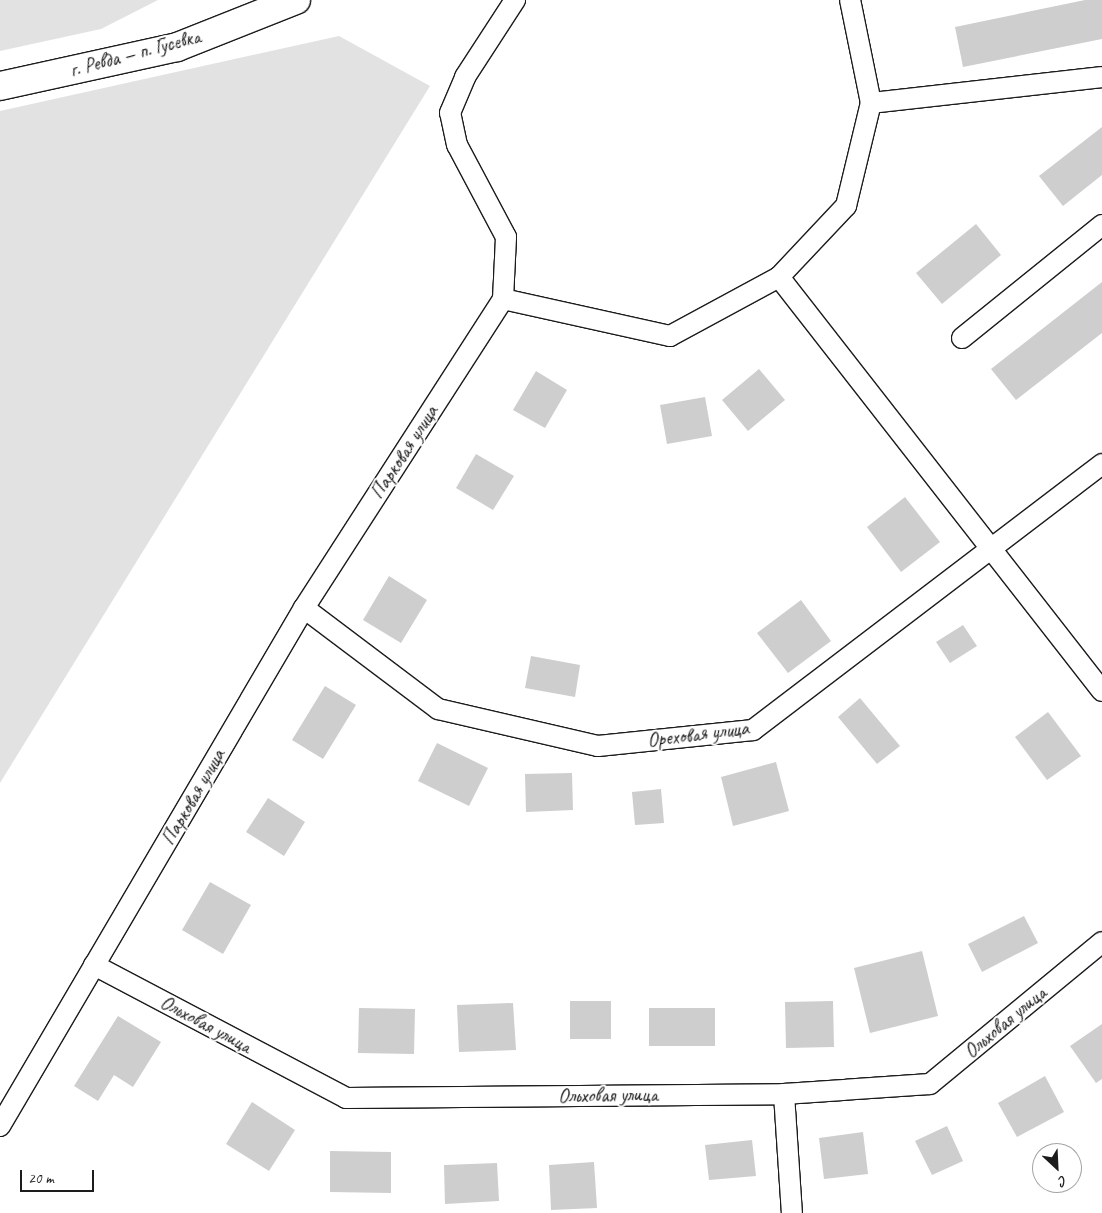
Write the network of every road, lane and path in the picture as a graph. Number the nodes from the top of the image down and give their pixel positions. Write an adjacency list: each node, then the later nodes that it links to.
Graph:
1 (296, 0): 5 (street, г. Ревда — п. Гусевка)
2 (515, 0): 9 (street)
3 (850, 0): 6 (street)
4 (1102, 77): 6 (street)
5 (0, 86)
6 (871, 103): 8 (street)
7 (1102, 224): 10 (street)
8 (779, 277): 9 (street); 12 (street)
9 (503, 299): 13 (street, Парковая улица)
10 (962, 338)
11 (1102, 464): 12 (street, Ореховая улица)
12 (991, 547): 13 (street, Ореховая улица); 14 (street)
13 (304, 608): 16 (street, Парковая улица)
14 (1102, 691)
15 (1102, 942): 17 (street, Ольховая улица)
16 (94, 965): 17 (street, Ольховая улица); 18 (street, Парковая улица)
17 (784, 1094): 19 (street)
18 (0, 1126)
19 (792, 1213)

